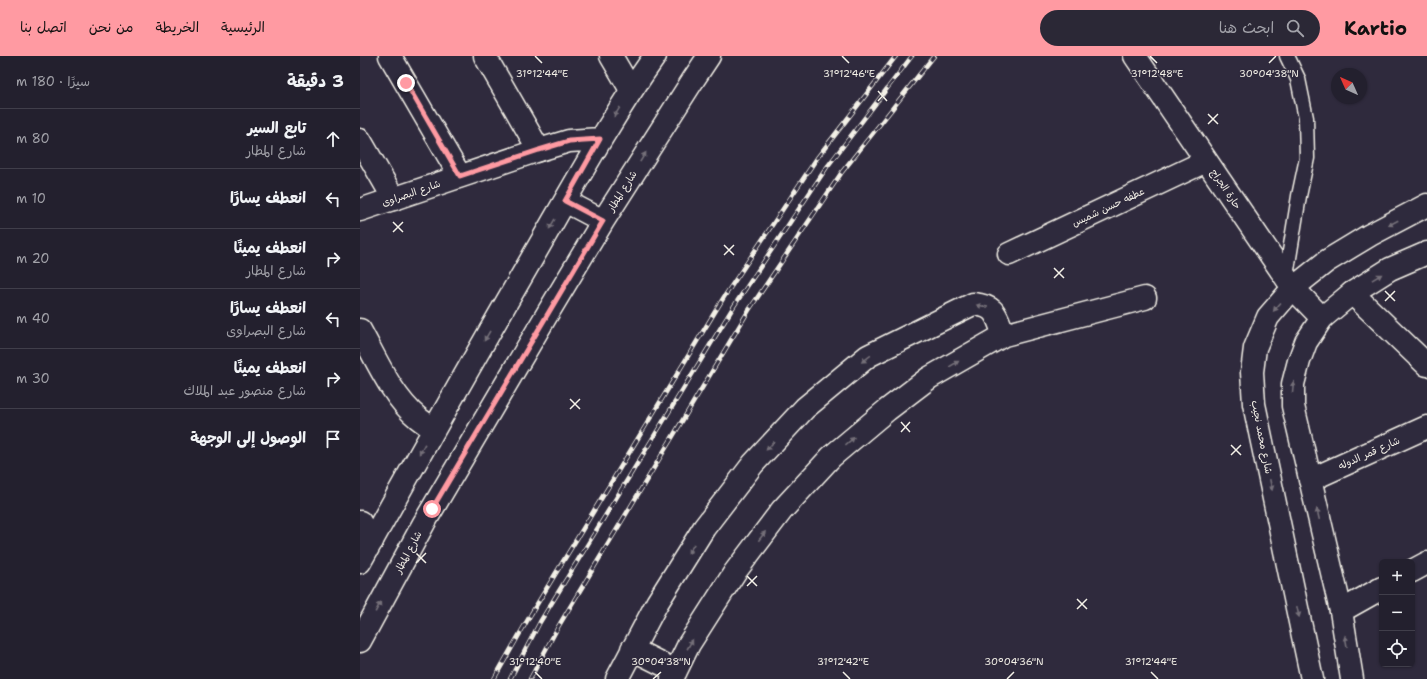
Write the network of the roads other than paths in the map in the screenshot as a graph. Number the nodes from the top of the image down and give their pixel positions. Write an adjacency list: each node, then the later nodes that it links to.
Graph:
1 (390, 56): 13 (street)
2 (485, 56): 11 (street)
3 (611, 56): 8 (street)
4 (654, 56): 8 (street)
5 (709, 56): 18 (street, شارع المطار, one-way to 5)
6 (1135, 56): 12 (street, حارة الجراج)
7 (1287, 56): 21 (lane)
8 (631, 90): 9 (street, one-way to 9)
9 (600, 139): 11 (street, شارع البصراوى); 15 (street)
10 (360, 140): 14 (street)
11 (539, 150): 13 (street, شارع البصراوى)
12 (1206, 161): 20 (street, عطفه حسن شميس); 21 (street, حارة الجراج)
13 (460, 176): 14 (street, شارع البصراوى)
14 (394, 198): 17 (street, شارع البصراوى)
15 (565, 201): 18 (street); 29 (street, one-way to 29)
16 (1427, 205): 21 (street, شارع محمد نجيب, one-way to 21)
17 (360, 210)
18 (603, 221): 38 (street, شارع المطار, one-way to 18)
19 (1427, 253): 22 (street, one-way to 19)
20 (1009, 254)
21 (1289, 282): 24 (street, حارة الجراج); 42 (street, شارع محمد نجيب, one-way to 42)
22 (1352, 292): 24 (street); 27 (street)
23 (1145, 298): 26 (street)
24 (1322, 318): 30 (street, one-way to 24)
25 (360, 330): 29 (street)
26 (1004, 335): 39 (street, one-way to 39); 40 (street, one-way to 26)
27 (1427, 365)
28 (1427, 427): 30 (street, شارع قمر الدوله)
29 (433, 428): 32 (street, one-way to 32)
30 (1310, 480): 37 (street, one-way to 30)
31 (360, 522): 32 (street)
32 (372, 541): 33 (street)
33 (360, 562)
34 (1427, 562): 35 (street)
35 (1415, 569)
36 (1379, 590): 37 (street)
37 (1340, 611): 43 (street, one-way to 37)
38 (360, 639)
39 (632, 649): 40 (street); 41 (street)
40 (674, 675)
41 (617, 679)
42 (1312, 679)
43 (1352, 679)

